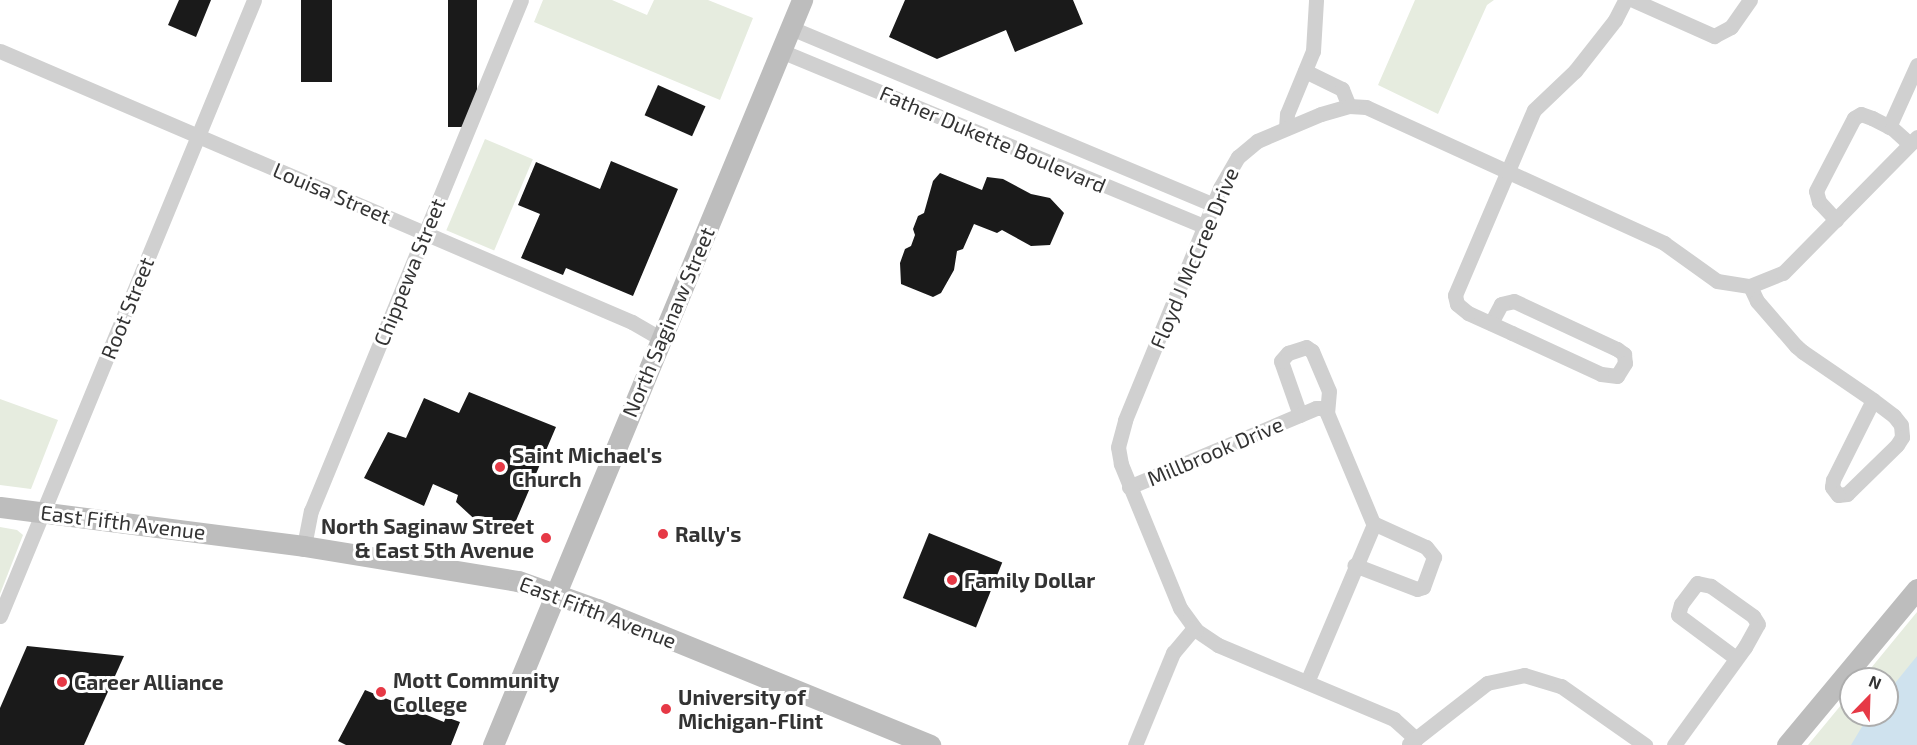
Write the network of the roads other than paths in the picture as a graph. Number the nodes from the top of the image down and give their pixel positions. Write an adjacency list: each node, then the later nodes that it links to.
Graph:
1 (254, 0): 16 (street, Root Street)
2 (522, 0): 26 (street, Chippewa Street)
3 (802, 0): 8 (main road, North Saginaw Street)
4 (1316, 0): 12 (street)
5 (1626, 0): 21 (street)
6 (1633, 0): 7 (street)
7 (1750, 0)
8 (790, 28): 10 (main road, North Saginaw Street); 18 (street, Father Dukette Boulevard)
9 (0, 51): 16 (street, Louisa Street)
10 (781, 51): 19 (street, Father Dukette Boulevard); 29 (main road, North Saginaw Street)
11 (1917, 65): 14 (street)
12 (1305, 71): 13 (street); 15 (street)
13 (1349, 106): 15 (street, Floyd J McCree Drive); 21 (street, Floyd J McCree Drive)
14 (1889, 127): 17 (street); 24 (street)
15 (1286, 128): 23 (street, Floyd J McCree Drive)
16 (197, 134): 26 (street, Louisa Street); 35 (street, Root Street)
17 (1913, 141): 24 (street)
18 (1068, 144): 19 (street); 20 (street, Father Dukette Boulevard)
19 (1059, 166): 22 (street, Father Dukette Boulevard)
20 (1119, 166): 22 (street); 23 (street, Father Dukette Boulevard)
21 (1510, 171): 27 (street, Floyd J McCree Drive); 28 (street)
22 (1110, 188): 25 (street, Father Dukette Boulevard)
23 (1214, 205): 25 (street, Floyd J McCree Drive)
24 (1836, 220): 27 (street)
25 (1205, 227): 33 (street, Floyd J McCree Drive)
26 (424, 232): 29 (street, Louisa Street); 37 (street, Chippewa Street)
27 (1750, 286): 30 (street)
28 (1491, 323): 28 (street)
29 (662, 339): 40 (main road, North Saginaw Street)
30 (1873, 400): 30 (street)
31 (1326, 408): 32 (street, Millbrook Drive); 32 (street, Millbrook Drive); 36 (street, Millbrook Drive)
32 (1300, 415): 33 (street, Millbrook Drive)
33 (1129, 487): 42 (street, Floyd J McCree Drive)
34 (0, 507): 35 (main road, East Fifth Avenue)
35 (44, 512): 37 (main road, East Fifth Avenue); 41 (street, Root Street)
36 (1374, 524): 38 (street); 38 (street)
37 (303, 546): 40 (main road, East Fifth Avenue)
38 (1354, 565): 44 (street)
39 (1917, 589): 51 (main road)
40 (555, 592): 46 (main road, North Saginaw Street); 47 (main road, East Fifth Avenue)
41 (0, 616)
42 (1194, 628): 44 (street, Floyd J McCree Drive); 48 (street)
43 (1736, 658): 43 (street); 50 (street)
44 (1307, 682): 45 (street, Floyd J McCree Drive)
45 (1412, 742): 49 (street)
46 (493, 745)
47 (930, 745)
48 (1135, 745)
49 (1646, 745)
50 (1674, 745)
51 (1787, 745)

